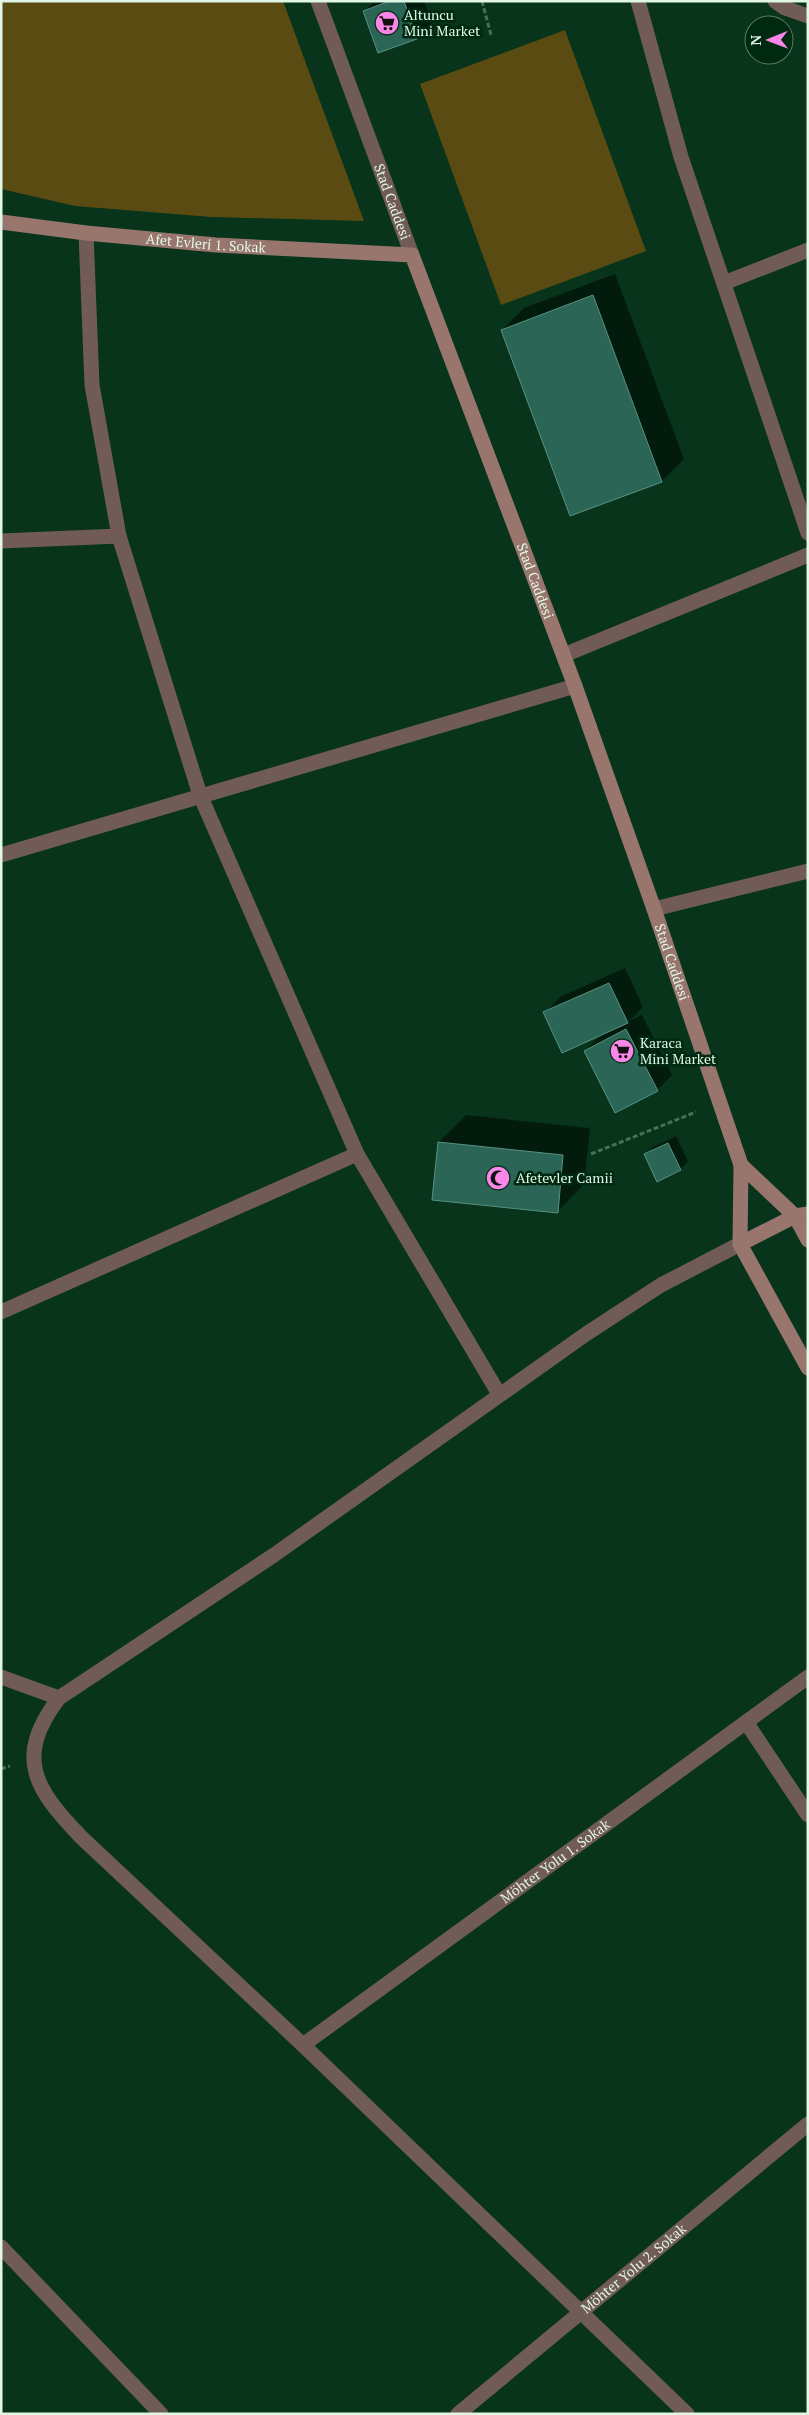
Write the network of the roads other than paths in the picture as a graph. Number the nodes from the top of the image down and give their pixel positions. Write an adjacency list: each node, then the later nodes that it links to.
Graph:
1 (318, 1): 8 (street, Stad Caddesi)
2 (638, 1): 9 (street)
3 (775, 1): 4 (street)
4 (808, 16)
5 (1, 222): 6 (street, Afet Evleri 1. Sokak)
6 (86, 233): 8 (street, Afet Evleri 1. Sokak); 11 (street)
7 (808, 250): 9 (street)
8 (412, 255): 14 (street, Stad Caddesi)
9 (724, 283): 10 (street)
10 (808, 533)
11 (119, 536): 12 (street); 16 (street)
12 (1, 541)
13 (808, 556): 14 (street)
14 (564, 655): 15 (street, Stad Caddesi)
15 (575, 686): 16 (street); 19 (street, Stad Caddesi)
16 (200, 795): 17 (street); 20 (street)
17 (1, 855)
18 (808, 871): 19 (street)
19 (654, 908): 21 (street, Stad Caddesi)
20 (357, 1154): 25 (street); 27 (street)
21 (741, 1164): 22 (street, Stad Caddesi); 24 (street, Stad Caddesi)
22 (801, 1215): 23 (street, Stad Caddesi); 24 (street)
23 (808, 1240)
24 (740, 1244): 26 (street, Stad Caddesi); 27 (street)
25 (1, 1312)
26 (808, 1368)
27 (499, 1394): 30 (street)
28 (1, 1677): 30 (street)
29 (808, 1678): 31 (street, Möhter Yolu 1. Sokak)
30 (59, 1698): 33 (street)
31 (746, 1722): 32 (street); 33 (street, Möhter Yolu 1. Sokak)
32 (808, 1815)
33 (302, 2045): 36 (street)
34 (808, 2124): 36 (street, Möhter Yolu 2. Sokak)
35 (1, 2247): 37 (street)
36 (580, 2312): 38 (street, Möhter Yolu 2. Sokak); 39 (street)
37 (161, 2414)
38 (458, 2414)
39 (687, 2414)

